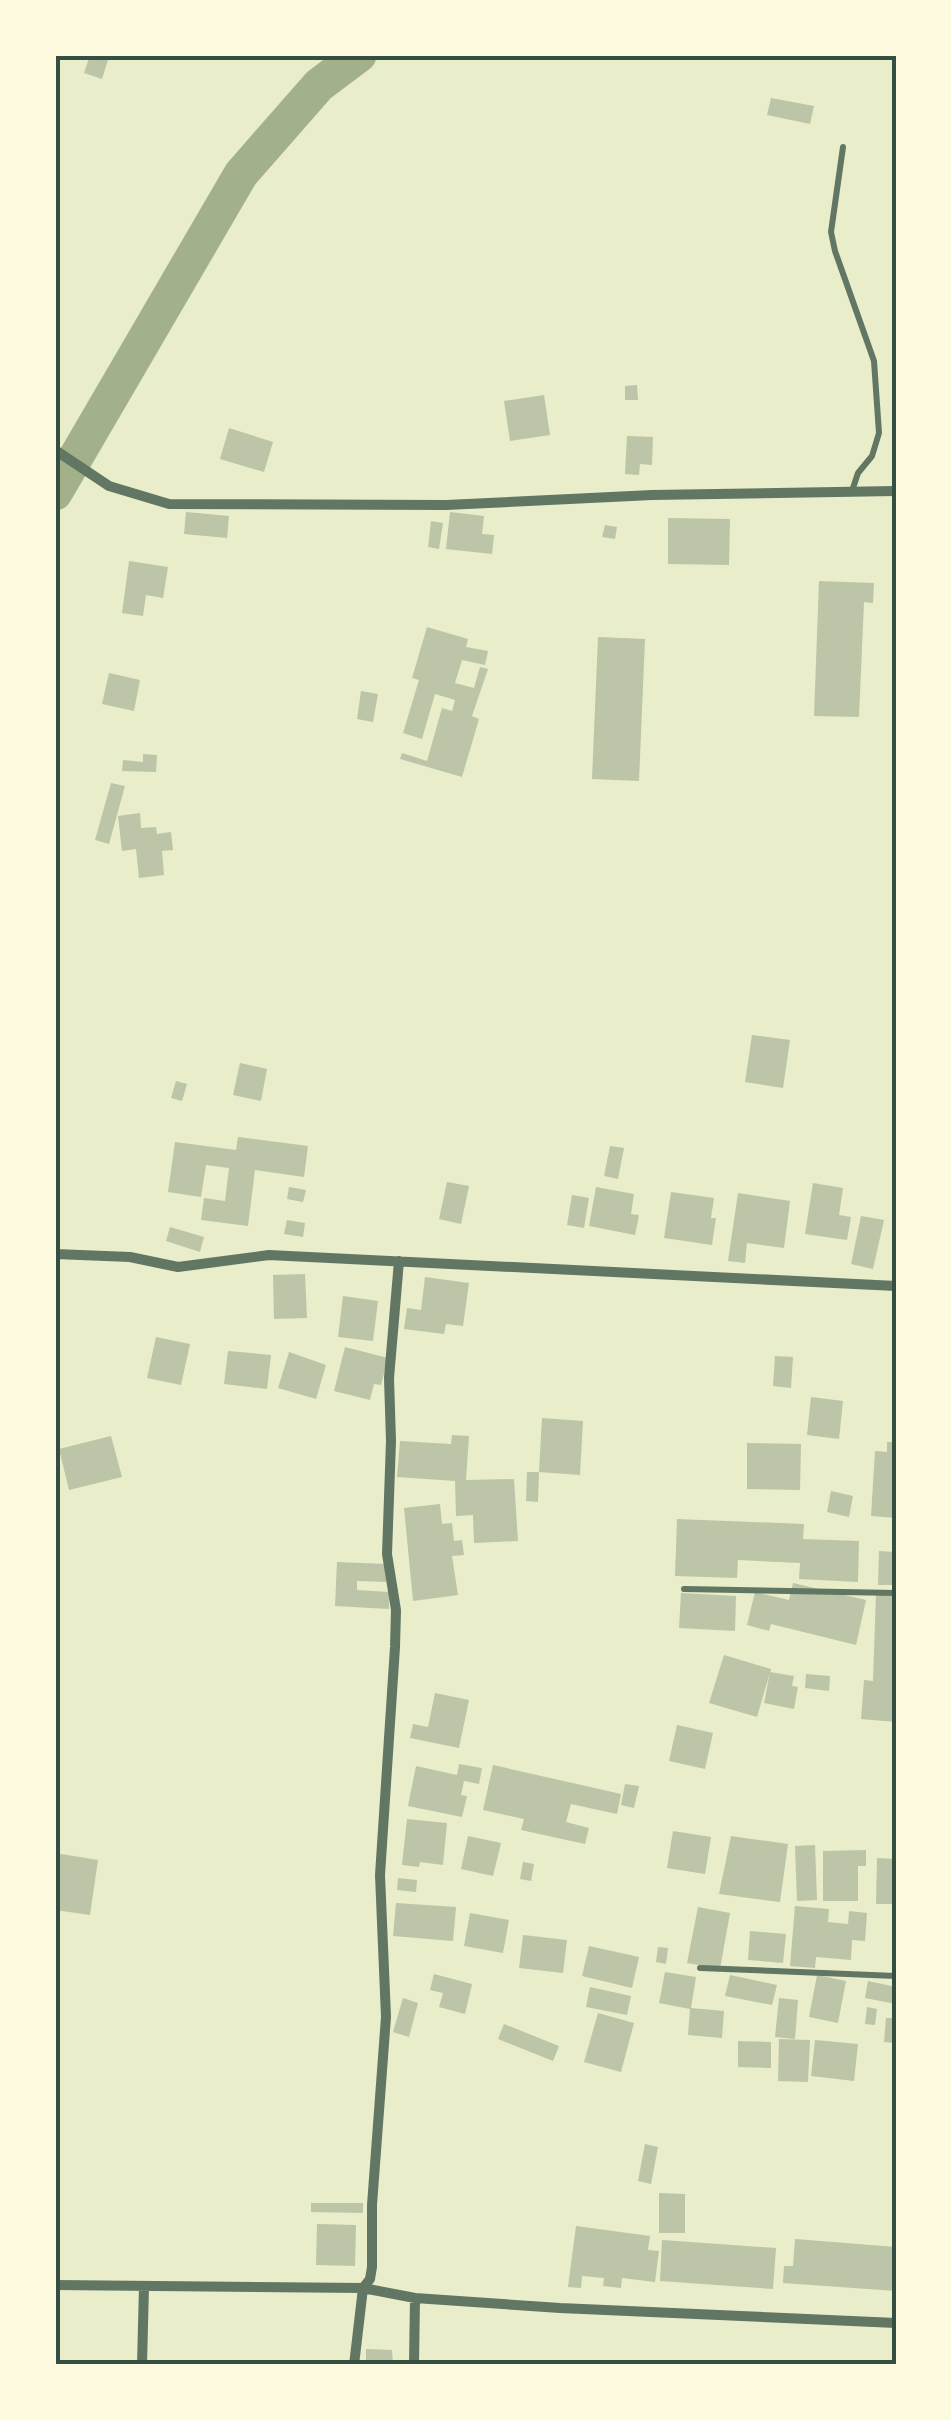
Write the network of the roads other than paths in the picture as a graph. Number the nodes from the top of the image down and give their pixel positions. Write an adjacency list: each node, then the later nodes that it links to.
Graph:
1 (843, 146): 3 (lane)
2 (55, 450): 3 (street)
3 (852, 491): 4 (street)
4 (896, 491)
5 (55, 1254): 6 (street)
6 (398, 1261): 7 (street); 14 (street)
7 (896, 1286)
8 (684, 1589): 9 (lane)
9 (896, 1593)
10 (700, 1968): 11 (lane)
11 (896, 1976)
12 (55, 2285): 13 (street)
13 (144, 2286): 14 (street); 17 (street)
14 (363, 2288): 15 (street); 18 (street)
15 (415, 2298): 16 (street); 19 (street)
16 (896, 2323)
17 (142, 2365)
18 (354, 2365)
19 (414, 2365)

